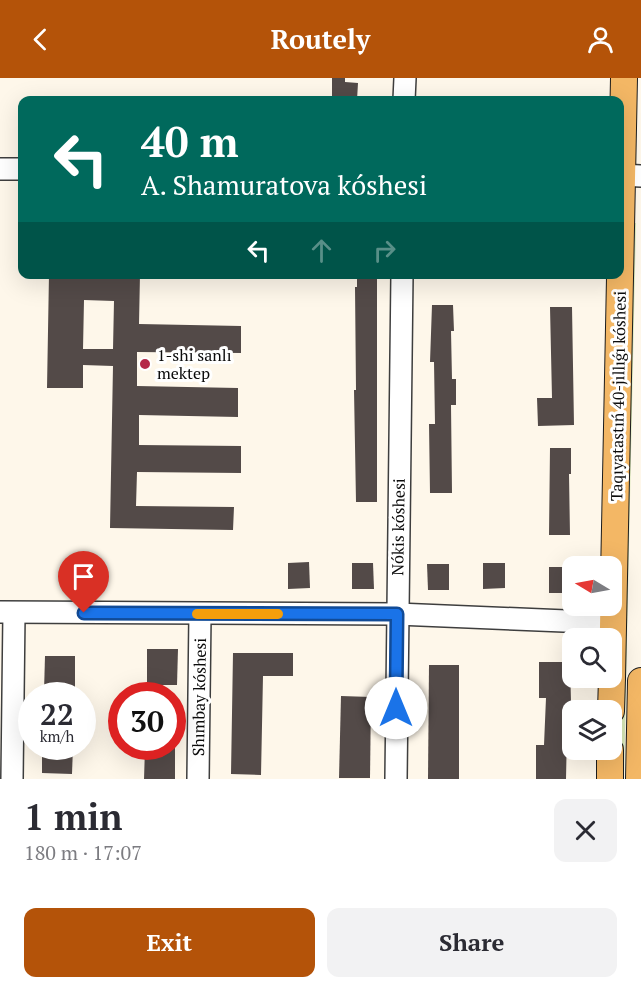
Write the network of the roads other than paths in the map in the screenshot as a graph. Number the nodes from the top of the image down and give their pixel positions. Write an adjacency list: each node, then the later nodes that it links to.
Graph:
1 (405, 78): 3 (street)
2 (624, 78): 6 (main road, Taqıyatastıń 40-jıllıǵı kóshesi)
3 (404, 96)
4 (0, 169): 5 (street)
5 (18, 169)
6 (628, 175): 11 (main road, Taqıyatastıń 40-jıllıǵı kóshesi)
7 (402, 279): 10 (street, Nókis kóshesi)
8 (7, 612): 9 (street); 15 (street)
9 (200, 614): 10 (street); 16 (street, Shımbay kóshesi)
10 (397, 614): 11 (street); 17 (street, Nókis kóshesi)
11 (613, 623): 12 (main road, Taqıyatastıń 40-jıllıǵı kóshesi)
12 (613, 628)
13 (641, 681): 19 (main road)
14 (610, 760): 18 (main road)
15 (12, 779)
16 (198, 779)
17 (396, 779)
18 (610, 779)
19 (639, 779)

